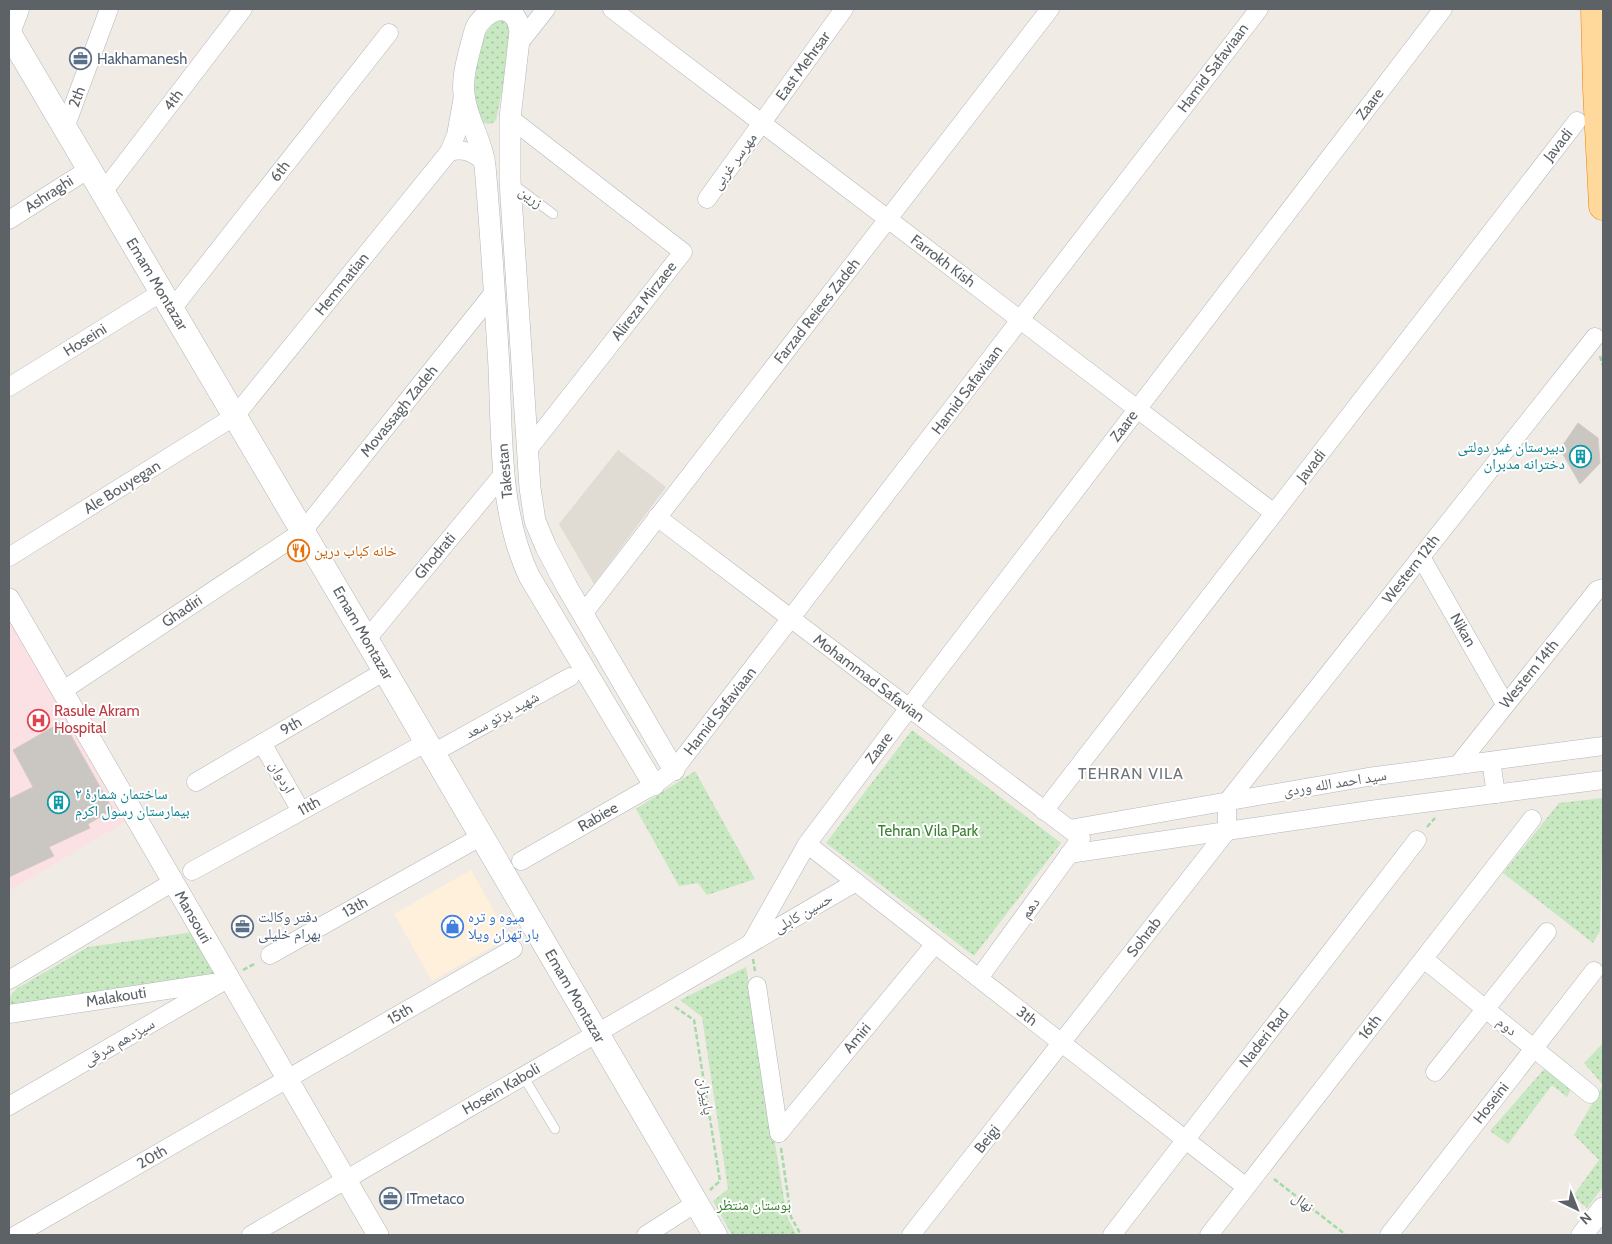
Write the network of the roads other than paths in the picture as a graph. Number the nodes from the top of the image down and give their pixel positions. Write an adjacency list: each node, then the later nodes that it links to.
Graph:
1 (17, 9): 13 (main road)
2 (109, 9): 20 (street, 2th)
3 (243, 9): 25 (street, 4th)
4 (546, 9): 15 (street)
5 (612, 9): 19 (street, Farrokh Kish)
6 (844, 9): 19 (street, East Mehrsar)
7 (1050, 9): 29 (street, Farzad Reiees Zadeh)
8 (1259, 9): 35 (street, Hamid Safaviaan)
9 (1443, 9): 38 (street, Zaare)
10 (1595, 9): 27 (highway)
11 (510, 10): 12 (street); 15 (street, Takestan)
12 (478, 17): 16 (street, Takestan)
13 (9, 31): 20 (main road, Emam Montazar)
14 (389, 34): 34 (street, 6th)
15 (520, 42): 17 (street, Takestan)
16 (464, 94): 21 (street, Hemmatian); 22 (street, Takestan)
17 (510, 118): 24 (street, Takestan); 40 (street, Alireza Mirzaee)
18 (1577, 121): 42 (street, Javadi)
19 (762, 123): 26 (street, مهرسر غربی); 29 (street, Farrokh Kish)
20 (65, 128): 23 (main road, Emam Montazar)
21 (449, 152): 22 (street); 39 (street, Hemmatian)
22 (484, 162): 32 (street, Takestan)
23 (89, 168): 25 (main road, Emam Montazar); 30 (street, Ashraghi)
24 (510, 181): 28 (lane, زرین); 31 (street, Takestan)
25 (103, 192): 34 (main road, Emam Montazar)
26 (707, 199)
27 (1603, 206)
28 (553, 214)
29 (888, 219): 35 (street, Farrokh Kish); 43 (street, Farzad Reiees Zadeh)
30 (9, 220)
31 (515, 247): 32 (street); 40 (street, Takestan)
32 (491, 248): 33 (street, Takestan)
33 (495, 291): 41 (street, Takestan); 44 (street, Movassagh Zadeh)
34 (167, 301): 37 (street, Hoseini); 39 (main road, Emam Montazar)
35 (1021, 320): 38 (street, Farrokh Kish); 50 (street, Hamid Safaviaan)
36 (1595, 337): 46 (street, Western 12th)
37 (9, 387)
38 (1137, 409): 42 (street, Farrokh Kish); 57 (street, Zaare)
39 (235, 416): 44 (main road, Emam Montazar); 45 (street, Ale Bouyegan)
40 (528, 451): 49 (street, Takestan)
41 (504, 473): 51 (street, Takestan); 52 (street, Ghodrati)
42 (1274, 513): 70 (street, Javadi)
43 (657, 517): 49 (street, Farzad Reiees Zadeh); 50 (street, Mohammad Safavian)
44 (303, 531): 52 (main road, Emam Montazar); 55 (street, Ghadiri)
45 (9, 557)
46 (1421, 557): 56 (street, Nikan); 68 (street, Western 12th)
47 (1603, 588): 56 (street, Western 14th)
48 (9, 599): 55 (street, Mansouri)
49 (583, 614): 51 (street); 63 (street, Takestan)
50 (792, 619): 57 (street, Mohammad Safavian); 63 (street, Hamid Safaviaan)
51 (561, 628): 66 (street, Takestan)
52 (367, 639): 53 (main road, Emam Montazar)
53 (385, 671): 58 (street, 9th); 60 (main road, Emam Montazar)
54 (570, 677): 60 (street, شهید پرتو سعد)
55 (62, 691): 80 (street, Mansouri)
56 (1505, 704): 62 (street, Western 14th)
57 (909, 708): 70 (street, Mohammad Safavian); 76 (street, Zaare)
58 (262, 743): 65 (street, 9th); 69 (street, اردوان)
59 (1603, 746): 61 (street, سید احمد الله وردی)
60 (430, 747): 69 (street, 11th); 74 (main road, Emam Montazar)
61 (1491, 761): 62 (street, سید احمد الله وردی); 67 (street)
62 (1458, 765): 68 (street, سید احمد الله وردی)
63 (674, 770): 66 (street, Rabiee)
64 (1603, 780): 67 (street, سید احمد الله وردی)
65 (196, 782)
66 (654, 785): 78 (street, Rabiee)
67 (1496, 794): 72 (street, سید احمد الله وردی)
68 (1227, 802): 72 (street); 73 (street, سید احمد الله وردی)
69 (302, 811): 79 (street, 11th)
70 (1044, 811): 73 (street, Mohammad Safavian)
71 (1532, 819): 87 (street, 16th)
72 (1227, 831): 77 (street, سید احمد الله وردی); 96 (street, Sohrab)
73 (1075, 834): 77 (street, دهم)
74 (482, 836): 86 (street, 13th); 95 (main road, Emam Montazar)
75 (1417, 840): 104 (street, Naderi Rad)
76 (807, 844): 81 (street, 3th); 83 (street, Zaare)
77 (1069, 854): 89 (street, دهم)
78 (521, 861)
79 (192, 871)
80 (173, 882): 90 (street); 91 (street, Mansouri)
81 (856, 882): 83 (street, حسین کابلی); 84 (street, 3th)
82 (1547, 932): 93 (street)
83 (751, 943): 95 (street, Hosein Kaboli)
84 (935, 944): 89 (street, 3th); 92 (street, Amiri)
85 (513, 949): 100 (street, 15th)
86 (270, 955)
87 (1424, 958): 93 (street, دوم); 106 (street, 16th)
88 (1594, 971): 97 (street, Hoseini)
89 (979, 978): 96 (street, 3th)
90 (9, 980)
91 (226, 980): 94 (street, Malakouti); 100 (street, Mansouri); 102 (street, سیزدهم شرقی)
92 (757, 986)
93 (1486, 1009): 97 (street, دوم); 98 (street)
94 (9, 1014)
95 (597, 1033): 99 (street, Hosein Kaboli); 107 (main road, Emam Montazar)
96 (1062, 1043): 104 (street, 3th); 114 (street, Beigi)
97 (1534, 1048): 101 (street, دوم); 117 (street, Hoseini)
98 (1436, 1072)
99 (522, 1076): 103 (lane); 105 (street, Hosein Kaboli)
100 (287, 1079): 105 (street, Mansouri); 109 (street, 20th)
101 (1590, 1094)
102 (9, 1106)
103 (555, 1129)
104 (1186, 1140): 106 (street, 3th); 115 (street, Naderi Rad)
105 (346, 1180): 110 (street, Hosein Kaboli); 111 (street, Mansouri)
106 (1246, 1187): 116 (street, 16th)
107 (696, 1203): 112 (street); 113 (main road, Emam Montazar)
108 (1603, 1208): 118 (street)
109 (16, 1235)
110 (251, 1235)
111 (378, 1235)
112 (646, 1235)
113 (715, 1235)
114 (912, 1235)
115 (1112, 1235)
116 (1209, 1235)
117 (1389, 1235)
118 (1582, 1235)

